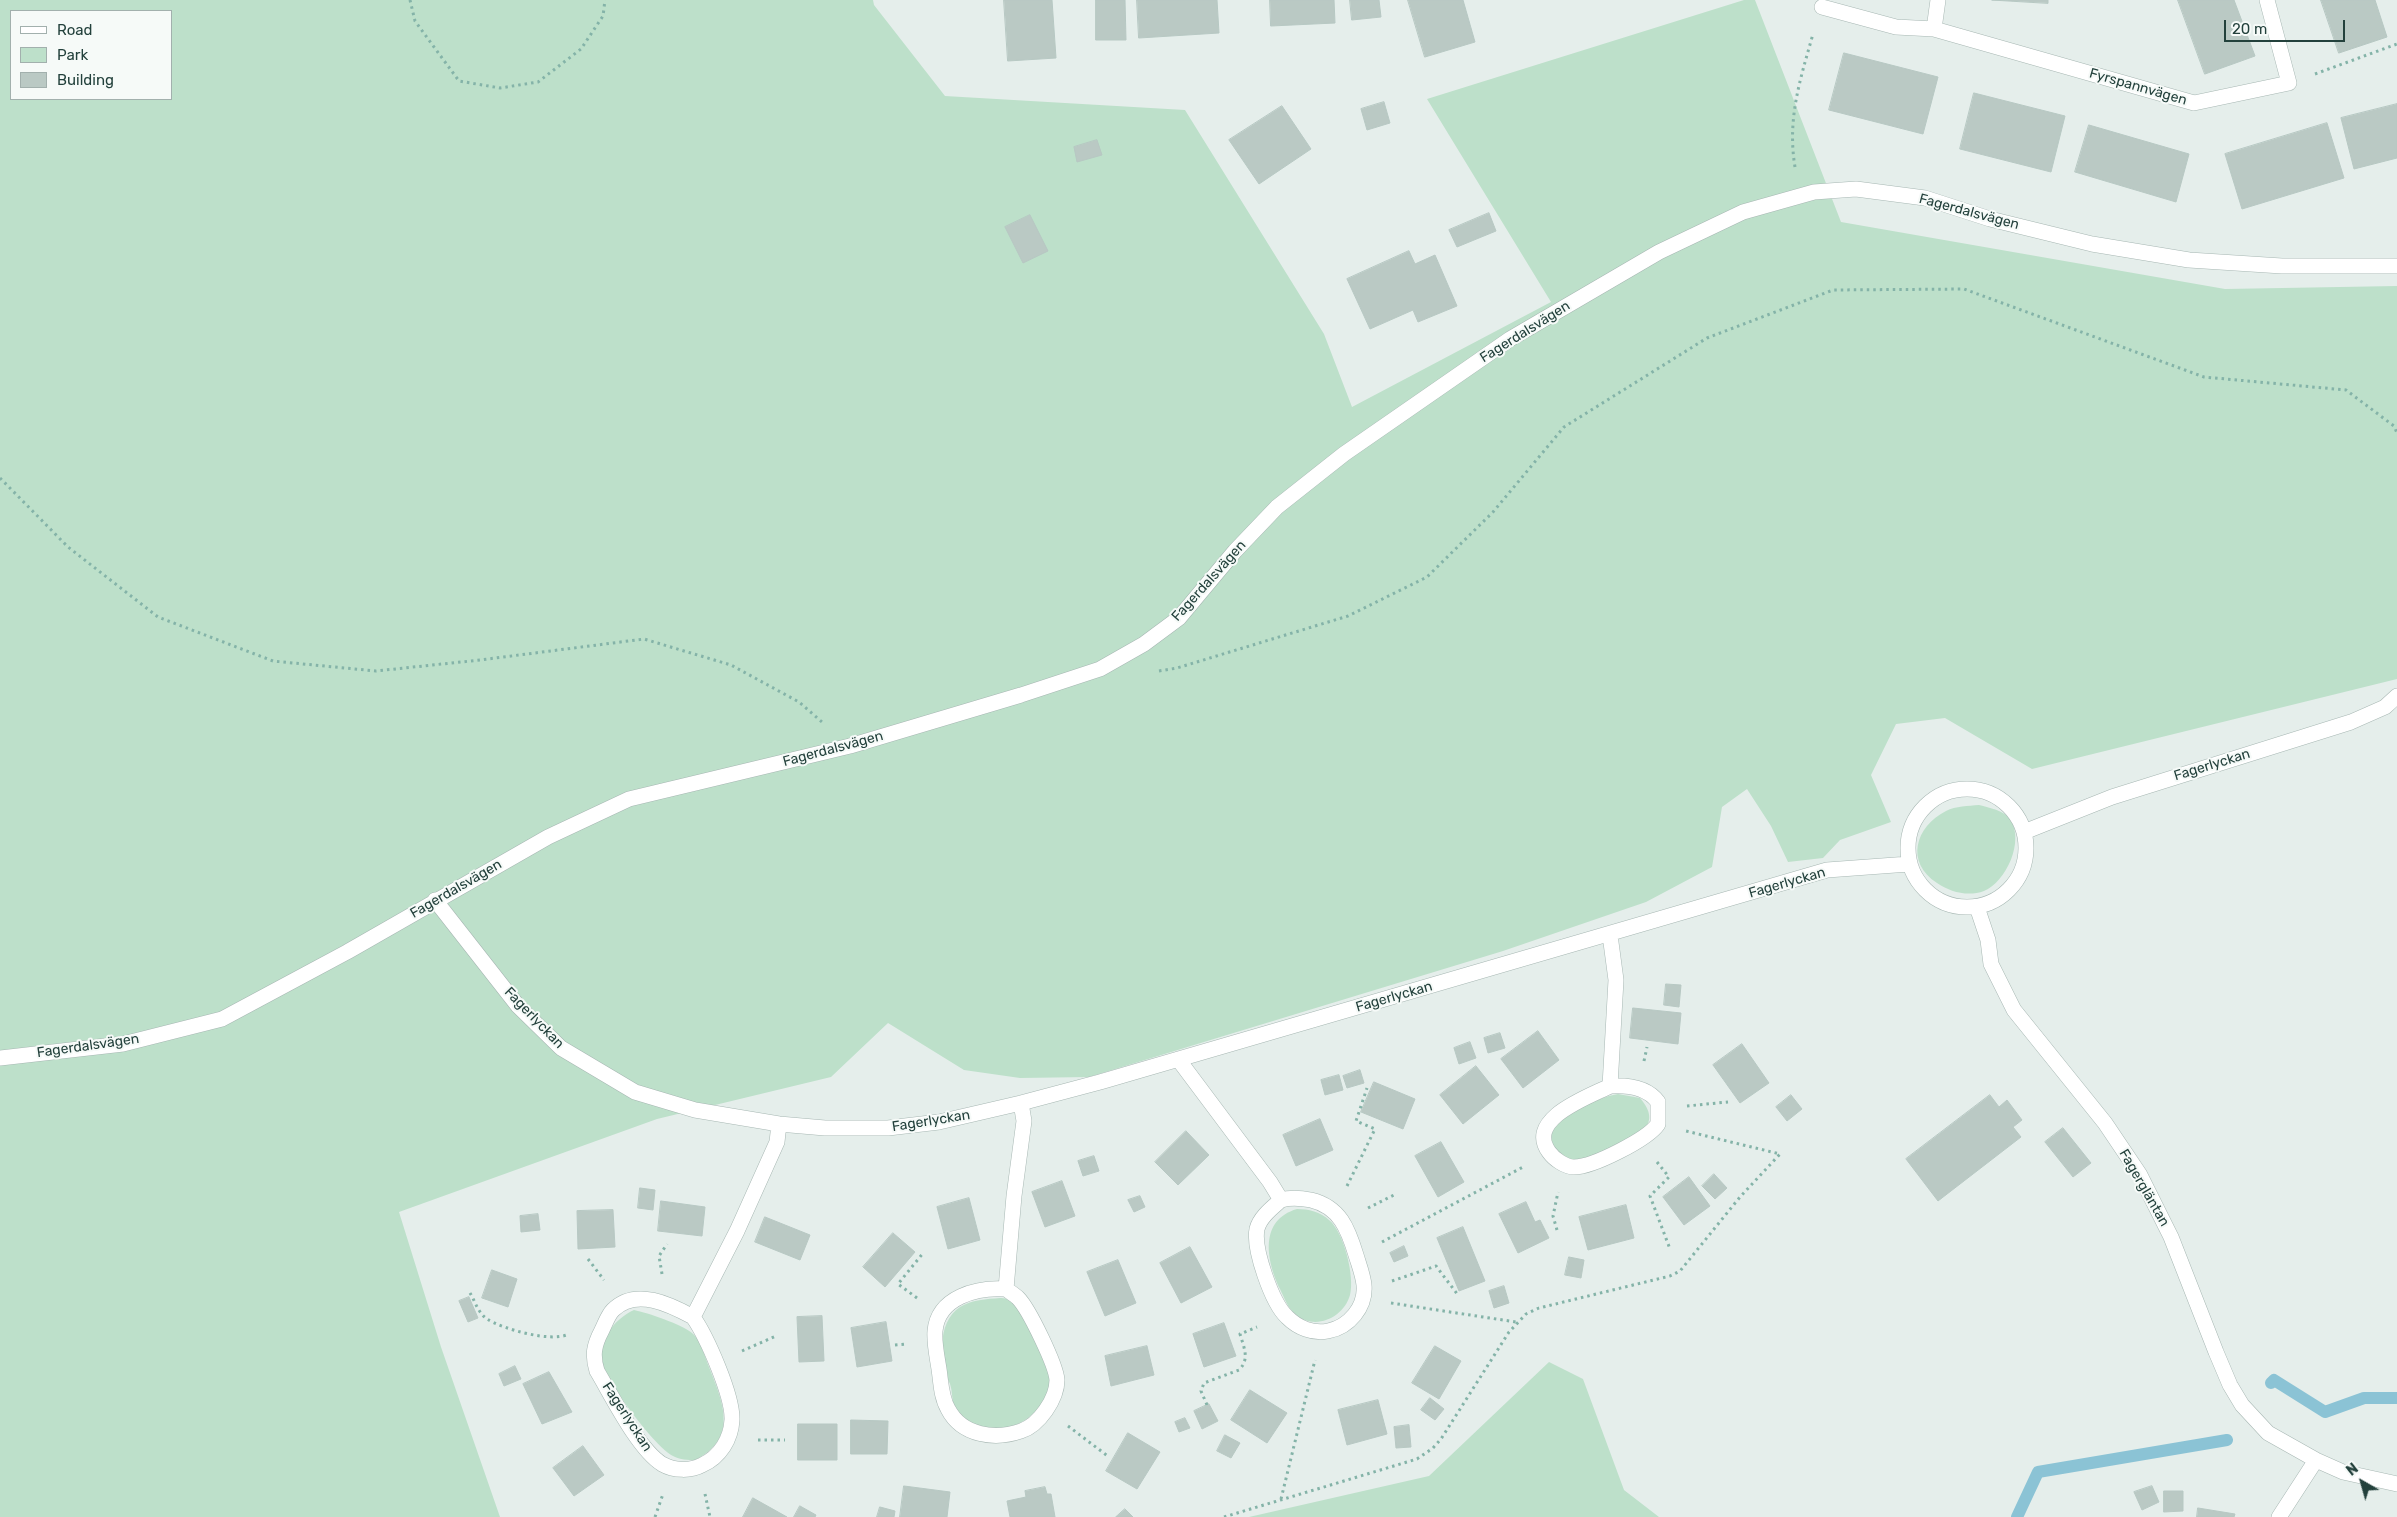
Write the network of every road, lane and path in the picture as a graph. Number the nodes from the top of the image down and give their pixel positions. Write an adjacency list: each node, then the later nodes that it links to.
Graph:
1 (410, 0): 2 (path)
2 (605, 0)
3 (1938, 0): 6 (street)
4 (2266, 0): 8 (street)
5 (1822, 7): 6 (street, Fyrspannvägen); 9 (path)
6 (1934, 30): 8 (street, Fyrspannvägen)
7 (2397, 44): 8 (path)
8 (2289, 84)
9 (1800, 196): 10 (street, Fagerdalsvägen); 15 (street, Fagerdalsvägen)
10 (2397, 266)
11 (2397, 433): 13 (path)
12 (0, 478): 15 (path)
13 (1151, 672)
14 (2397, 696): 16 (street, Fagerlyckan)
15 (850, 746): 18 (street, Fagerdalsvägen)
16 (2024, 832): 17 (street); 19 (street)
17 (1909, 864): 19 (street); 20 (street, Fagerlyckan)
18 (436, 900): 21 (street, Fagerdalsvägen); 28 (street, Fagerlyckan)
19 (1977, 907): 53 (street, Fagergläntan)
20 (1610, 934): 22 (street, Fagerlyckan); 23 (street)
21 (0, 1058)
22 (1178, 1059): 26 (street, Fagerlyckan); 32 (street)
23 (1610, 1086): 27 (street); 30 (street)
24 (1367, 1088): 33 (path)
25 (1728, 1102): 27 (path)
26 (1021, 1103): 28 (street, Fagerlyckan); 38 (street)
27 (1659, 1116): 29 (street); 45 (path)
28 (779, 1124): 43 (street)
29 (1640, 1140): 31 (street); 35 (path)
30 (1550, 1153): 31 (street); 37 (path)
31 (1565, 1165): 34 (path)
32 (1281, 1200): 33 (street); 42 (street)
33 (1335, 1212): 37 (street)
34 (1557, 1230)
35 (1670, 1249)
36 (924, 1252): 44 (path)
37 (1356, 1256): 40 (street)
38 (1006, 1289): 44 (street); 51 (street)
39 (470, 1293): 47 (path)
40 (1363, 1294): 41 (path); 45 (path); 46 (street)
41 (1458, 1295)
42 (1284, 1314): 46 (street); 50 (path)
43 (693, 1317): 47 (street, Fagerlyckan); 49 (street, Fagerlyckan)
44 (940, 1317): 51 (street)
45 (1517, 1322): 55 (path)
46 (1321, 1332): 55 (path)
47 (599, 1334): 49 (street, Fagerlyckan)
48 (776, 1336): 49 (path)
49 (715, 1363)
50 (1207, 1405)
51 (1046, 1409): 52 (path)
52 (1109, 1458)
53 (2316, 1460): 54 (street, Fagergläntan); 57 (street)
54 (2397, 1484)
55 (1281, 1500): 56 (path)
56 (1224, 1517)
57 (2279, 1517)

